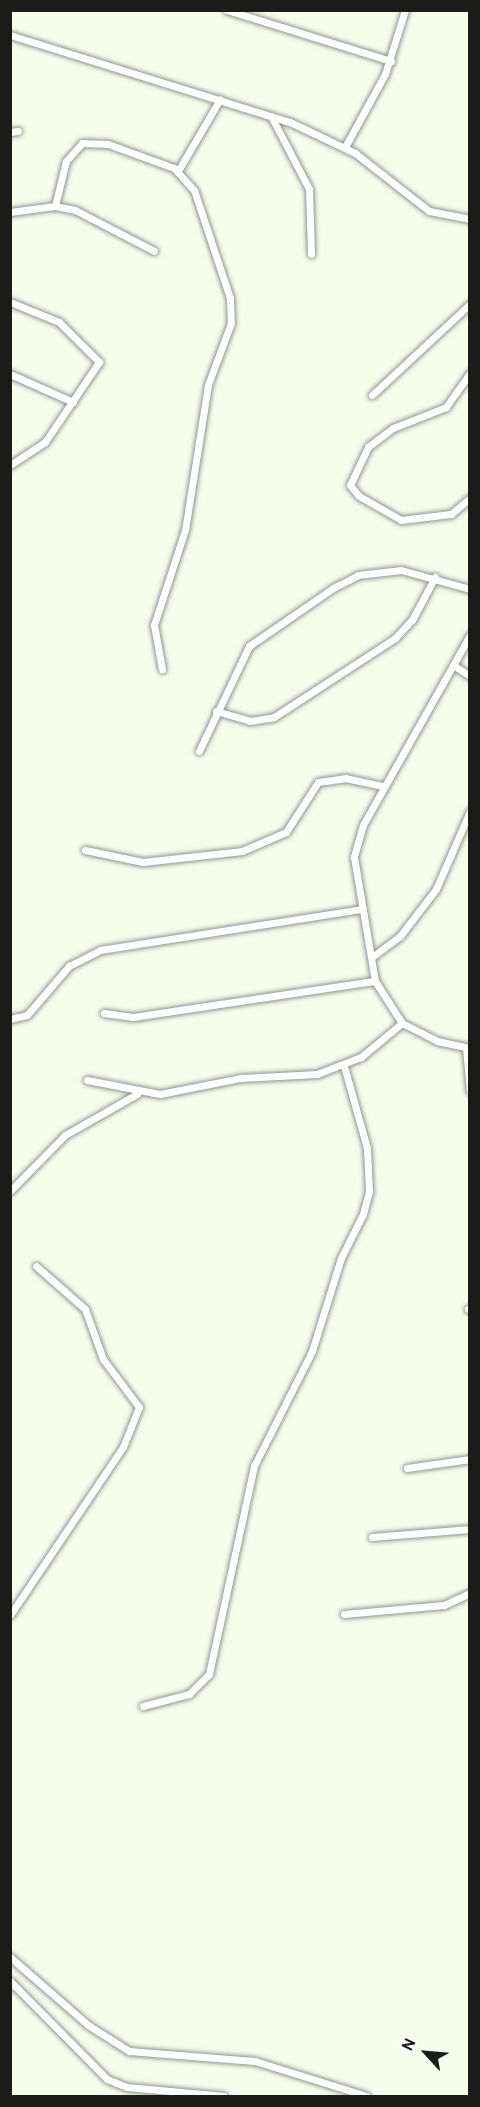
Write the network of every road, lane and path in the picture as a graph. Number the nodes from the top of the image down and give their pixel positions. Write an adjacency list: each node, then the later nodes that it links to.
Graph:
1 (227, 10): 4 (street)
2 (405, 10): 4 (street)
3 (10, 35): 5 (street)
4 (391, 61): 7 (street)
5 (220, 99): 6 (street); 8 (street)
6 (271, 116): 7 (street); 13 (street)
7 (345, 147): 11 (street)
8 (178, 171): 9 (street); 26 (street)
9 (55, 206): 10 (street); 12 (street)
10 (10, 212)
11 (468, 218)
12 (154, 251)
13 (311, 254)
14 (10, 302): 19 (street)
15 (470, 304): 18 (street)
16 (470, 373): 21 (street)
17 (10, 374): 19 (street)
18 (372, 395)
19 (73, 402): 20 (street)
20 (10, 465)
21 (470, 498)
22 (435, 577): 23 (street); 28 (street); 28 (street)
23 (470, 589)
24 (470, 635): 25 (street)
25 (453, 665): 27 (street); 30 (street)
26 (162, 669)
27 (470, 676)
28 (216, 711): 29 (street)
29 (198, 751)
30 (384, 786): 32 (street); 33 (street)
31 (470, 811): 34 (street)
32 (85, 850)
33 (363, 909): 34 (street); 37 (street)
34 (372, 957): 35 (street)
35 (375, 981): 36 (street); 38 (street)
36 (104, 1013)
37 (10, 1019)
38 (402, 1023): 39 (street); 40 (street)
39 (468, 1048): 42 (street)
40 (344, 1066): 43 (street); 53 (street)
41 (87, 1080): 43 (street)
42 (470, 1091)
43 (140, 1094): 44 (street)
44 (10, 1191)
45 (36, 1266): 52 (street)
46 (470, 1459): 47 (street)
47 (406, 1468)
48 (470, 1529): 49 (street)
49 (372, 1537)
50 (470, 1593): 51 (street)
51 (344, 1614)
52 (10, 1615)
53 (143, 1707)
54 (10, 1957): 57 (street)
55 (10, 1981): 56 (street)
56 (225, 2097)
57 (367, 2097)

